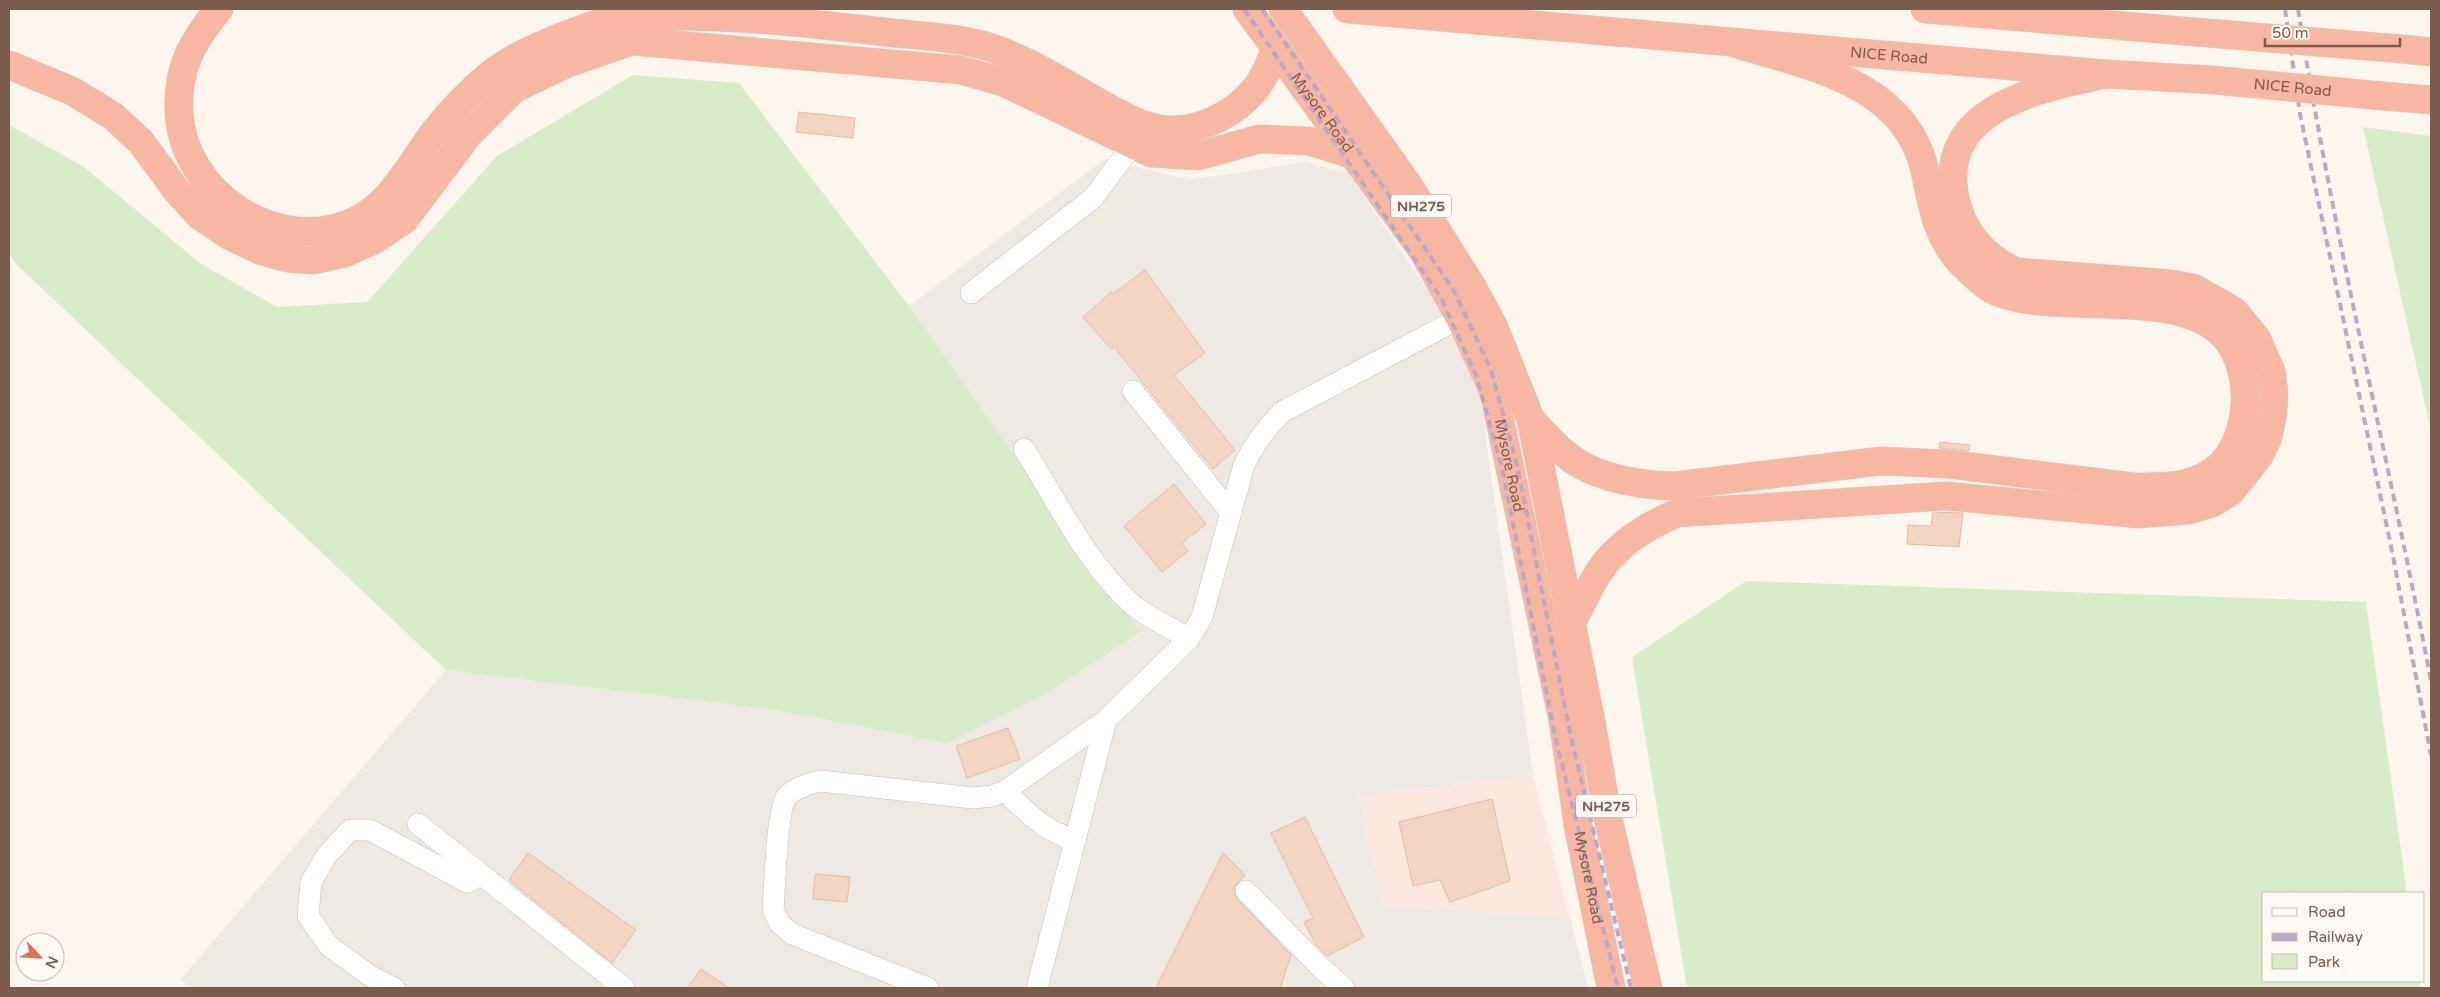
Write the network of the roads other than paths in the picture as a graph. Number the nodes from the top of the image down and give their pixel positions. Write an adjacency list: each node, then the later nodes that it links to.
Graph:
1 (219, 9): 7 (highway)
2 (1247, 9): 7 (highway, Mysore Road / NH275)
3 (1282, 9): 17 (highway, Mysore Road / NH275)
4 (1347, 9): 6 (highway, NICE Road)
5 (1925, 9): 8 (highway, bridge)
6 (1737, 44): 10 (highway, NICE Road); 17 (highway)
7 (1275, 50): 13 (highway, Mysore Road / NH275)
8 (2431, 52)
9 (9, 65): 12 (highway)
10 (2106, 74): 11 (highway, NICE Road, bridge); 20 (highway)
11 (2431, 100)
12 (1133, 144): 13 (highway); 14 (street)
13 (1353, 155): 15 (highway, Mysore Road / NH275)
14 (971, 292)
15 (1460, 318): 19 (street); 33 (highway, Mysore Road / NH275)
16 (1133, 392): 19 (street)
17 (1531, 420): 20 (highway, Mysore Road / NH275)
18 (1024, 448): 21 (street)
19 (1231, 513): 21 (street)
20 (1571, 623): 34 (highway, Mysore Road / NH275)
21 (1189, 639): 22 (street)
22 (1106, 720): 23 (street); 25 (street)
23 (1005, 791): 25 (street); 30 (street)
24 (418, 824): 26 (street)
25 (1075, 841): 31 (street)
26 (481, 874): 28 (street); 29 (street)
27 (1246, 891): 32 (street)
28 (394, 988)
29 (624, 988)
30 (928, 988)
31 (1037, 988)
32 (1344, 988)
33 (1611, 988)
34 (1648, 988)

